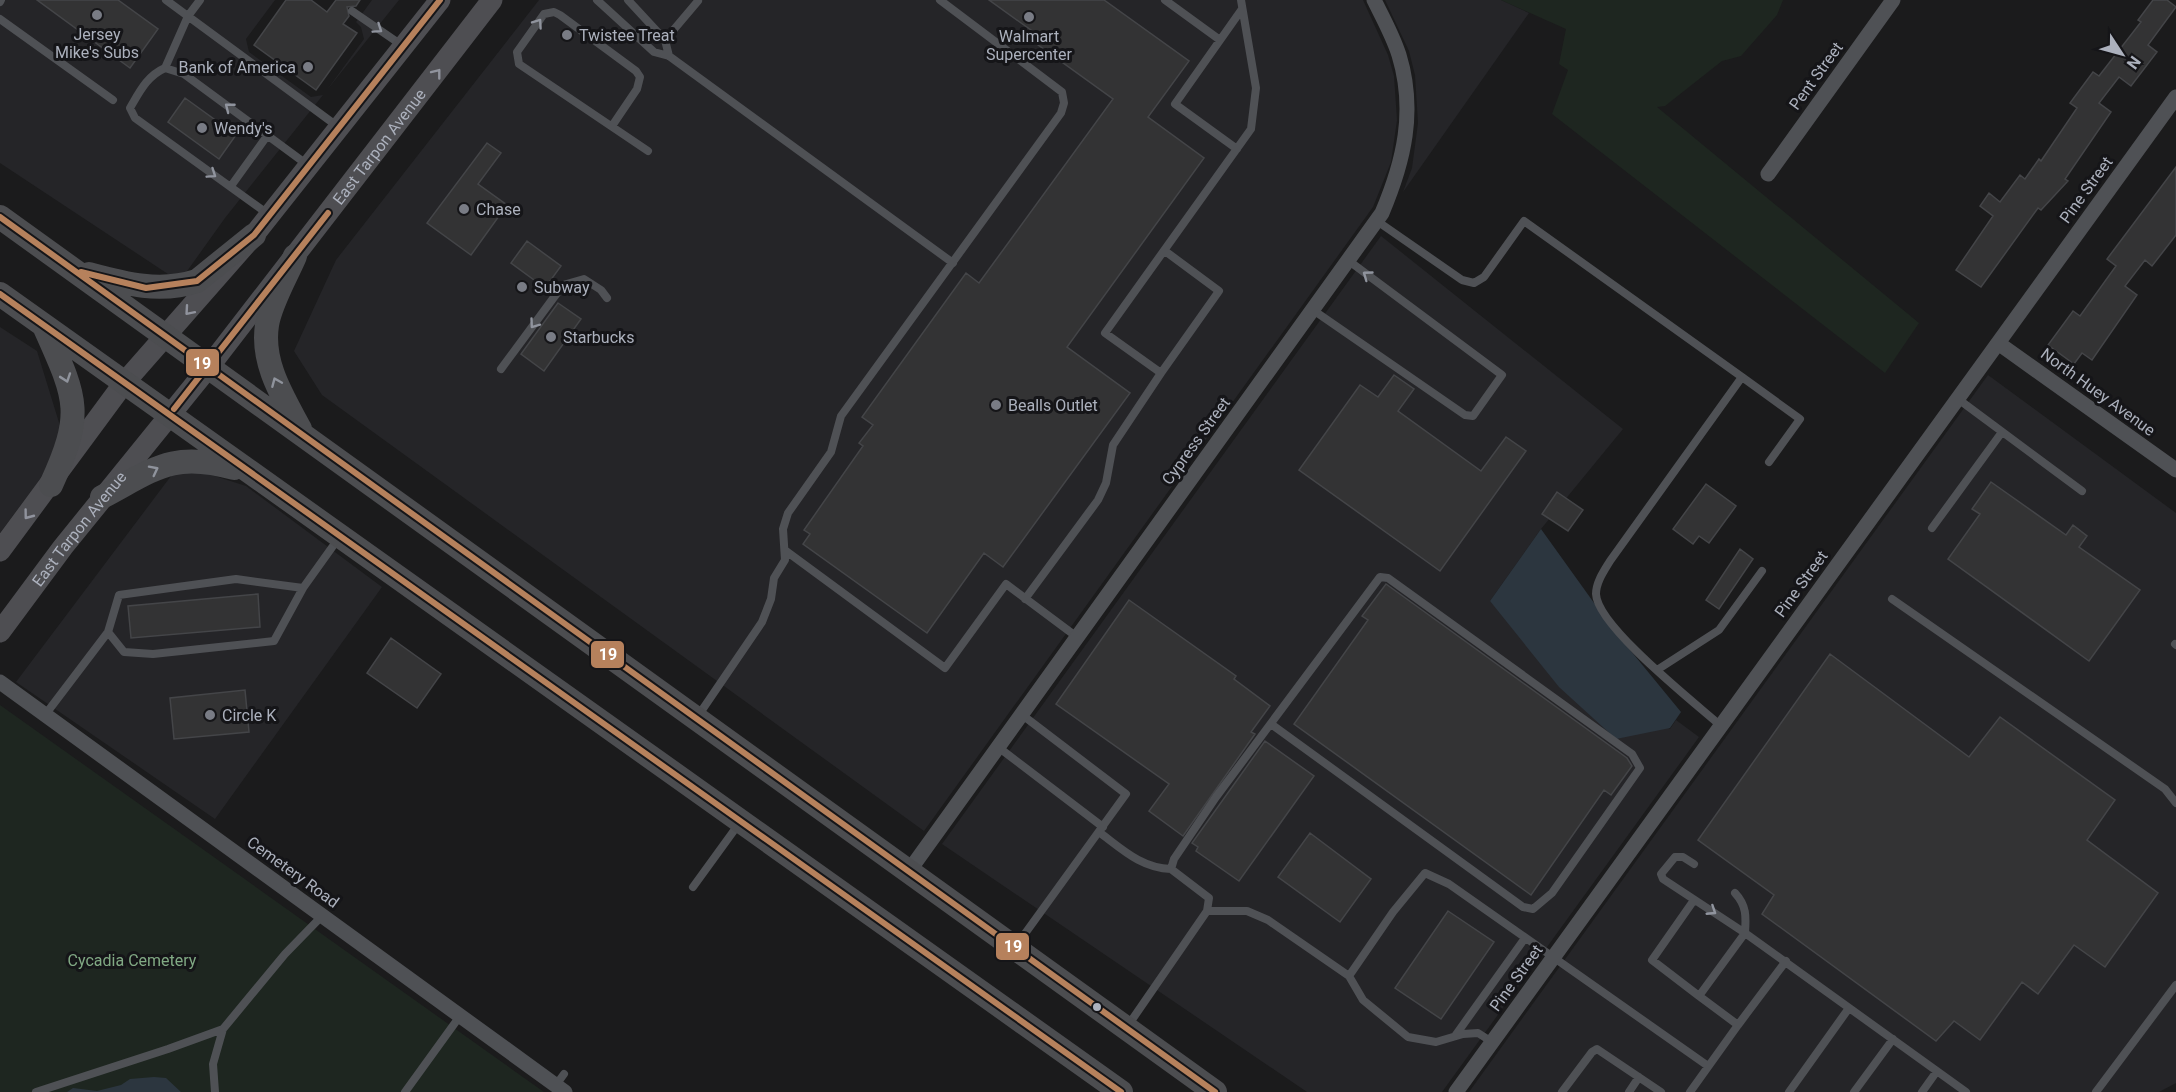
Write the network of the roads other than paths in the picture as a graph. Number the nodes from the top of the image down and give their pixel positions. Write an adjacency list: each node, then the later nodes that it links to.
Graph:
1 (166, 0): 14 (lane)
2 (200, 0): 14 (lane)
3 (441, 0): 18 (main road)
4 (492, 0): 36 (main road, East Tarpon Avenue, one-way to 4)
5 (597, 0): 19 (lane)
6 (628, 0): 16 (lane)
7 (940, 0): 38 (lane)
8 (1166, 0): 17 (lane)
9 (1374, 0): 33 (street, Cypress Street)
10 (1893, 0): 29 (street, Pent Street)
11 (698, 2): 16 (lane)
12 (1242, 4): 17 (lane); 26 (lane)
13 (352, 11): 18 (lane, one-way to 18)
14 (188, 16): 20 (lane); 24 (lane)
15 (0, 19): 22 (lane)
16 (665, 40): 19 (lane)
17 (1220, 40): 26 (lane)
18 (404, 47): 24 (main road)
19 (669, 56): 38 (lane)
20 (165, 68): 25 (lane, one-way to 20); 30 (lane, one-way to 30)
21 (2176, 97): 45 (street, Pine Street)
22 (113, 100)
23 (612, 126): 23 (lane, one-way to 23); 27 (lane)
24 (341, 128): 28 (main road)
25 (267, 136): 28 (lane); 30 (lane)
26 (1237, 149): 35 (lane)
27 (648, 151)
28 (310, 167): 31 (main road)
29 (1768, 174)
30 (231, 186): 31 (lane)
31 (270, 216): 34 (main road)
32 (0, 217): 39 (highway)
33 (1377, 220): 37 (street, Cypress Street); 49 (lane)
34 (254, 235): 39 (highway); 44 (main road, one-way to 44)
35 (1165, 251): 48 (lane); 48 (lane)
36 (295, 255): 46 (main road, East Tarpon Avenue); 54 (highway, one-way to 36)
37 (1349, 261): 42 (street, Cypress Street); 42 (lane, one-way to 37)
38 (953, 263): 64 (lane)
39 (74, 270): 44 (highway)
40 (0, 294): 43 (highway)
41 (607, 298): 47 (lane, one-way to 47)
42 (1313, 310): 71 (street, Cypress Street)
43 (43, 324): 50 (highway); 58 (highway, one-way to 58)
44 (166, 338): 46 (highway); 50 (main road)
45 (1998, 343): 51 (street, Pine Street); 56 (street, North Huey Avenue)
46 (208, 368): 52 (main road, East Tarpon Avenue); 54 (highway)
47 (501, 369)
48 (1161, 373): 67 (lane)
49 (1742, 378): 55 (lane); 72 (lane)
50 (124, 383): 52 (highway); 58 (main road)
51 (1958, 399): 53 (lane); 78 (street, Pine Street)
52 (168, 416): 57 (highway); 60 (main road, East Tarpon Avenue)
53 (2002, 432): 59 (lane); 61 (lane)
54 (303, 434): 76 (highway)
55 (1769, 462)
56 (2176, 471)
57 (249, 472): 60 (highway, one-way to 57); 62 (highway)
58 (51, 485): 63 (main road, one-way to 63)
59 (2082, 491)
60 (102, 497): 69 (main road, East Tarpon Avenue)
61 (1932, 528)
62 (341, 535): 66 (lane); 81 (highway)
63 (0, 551)
64 (786, 551): 67 (lane); 76 (lane)
65 (1762, 570): 72 (lane)
66 (303, 588): 70 (lane); 70 (lane)
67 (1025, 599): 71 (lane)
68 (1892, 599): 80 (lane)
69 (0, 632)
70 (108, 633): 75 (lane)
71 (1077, 637): 74 (street, Cypress Street)
72 (1657, 670): 78 (lane)
73 (0, 682): 75 (street, Cemetery Road)
74 (1022, 714): 79 (street, Cypress Street); 82 (lane)
75 (45, 715): 90 (street, Cemetery Road)
76 (697, 718): 85 (highway)
77 (1271, 723): 77 (lane); 84 (lane)
78 (1720, 726): 94 (street, Pine Street)
79 (998, 747): 82 (lane); 85 (street, Cypress Street)
80 (2176, 803)
81 (741, 821): 86 (lane); 114 (highway)
82 (1101, 829): 84 (lane); 93 (lane)
83 (1694, 864): 88 (lane)
84 (1171, 869): 89 (lane)
85 (909, 871): 93 (highway)
86 (693, 887)
87 (1736, 893): 91 (lane)
88 (1694, 900): 91 (lane, one-way to 91); 98 (lane)
89 (1207, 910): 96 (lane); 102 (lane)
90 (322, 916): 100 (street, Cemetery Road); 103 (lane)
91 (1745, 933): 95 (lane); 98 (lane)
92 (1525, 938): 94 (lane); 96 (lane); 104 (lane)
93 (1015, 947): 102 (highway)
94 (1552, 958): 106 (street, Pine Street); 107 (lane)
95 (1786, 962): 99 (lane); 101 (lane)
96 (1349, 976): 104 (lane)
97 (2176, 985): 125 (lane)
98 (1699, 996): 101 (lane)
99 (1850, 1008): 105 (lane); 121 (lane)
100 (460, 1016): 110 (street, Cemetery Road); 113 (lane)
101 (1738, 1025): 107 (lane)
102 (1126, 1028): 115 (highway)
103 (222, 1029): 111 (lane); 112 (lane)
104 (1455, 1036): 106 (lane)
105 (1893, 1039): 108 (lane); 122 (lane)
106 (1492, 1042): 116 (street, Pine Street)
107 (1708, 1066): 120 (lane)
108 (1937, 1071): 123 (lane); 124 (lane)
109 (1639, 1077): 117 (lane); 118 (lane); 119 (lane)
110 (561, 1084)
111 (36, 1092)
112 (215, 1092)
113 (405, 1092)
114 (1120, 1092)
115 (1215, 1092)
116 (1456, 1092)
117 (1562, 1092)
118 (1629, 1092)
119 (1661, 1092)
120 (1690, 1092)
121 (1789, 1092)
122 (1854, 1092)
123 (1922, 1092)
124 (1966, 1092)
125 (2096, 1092)

